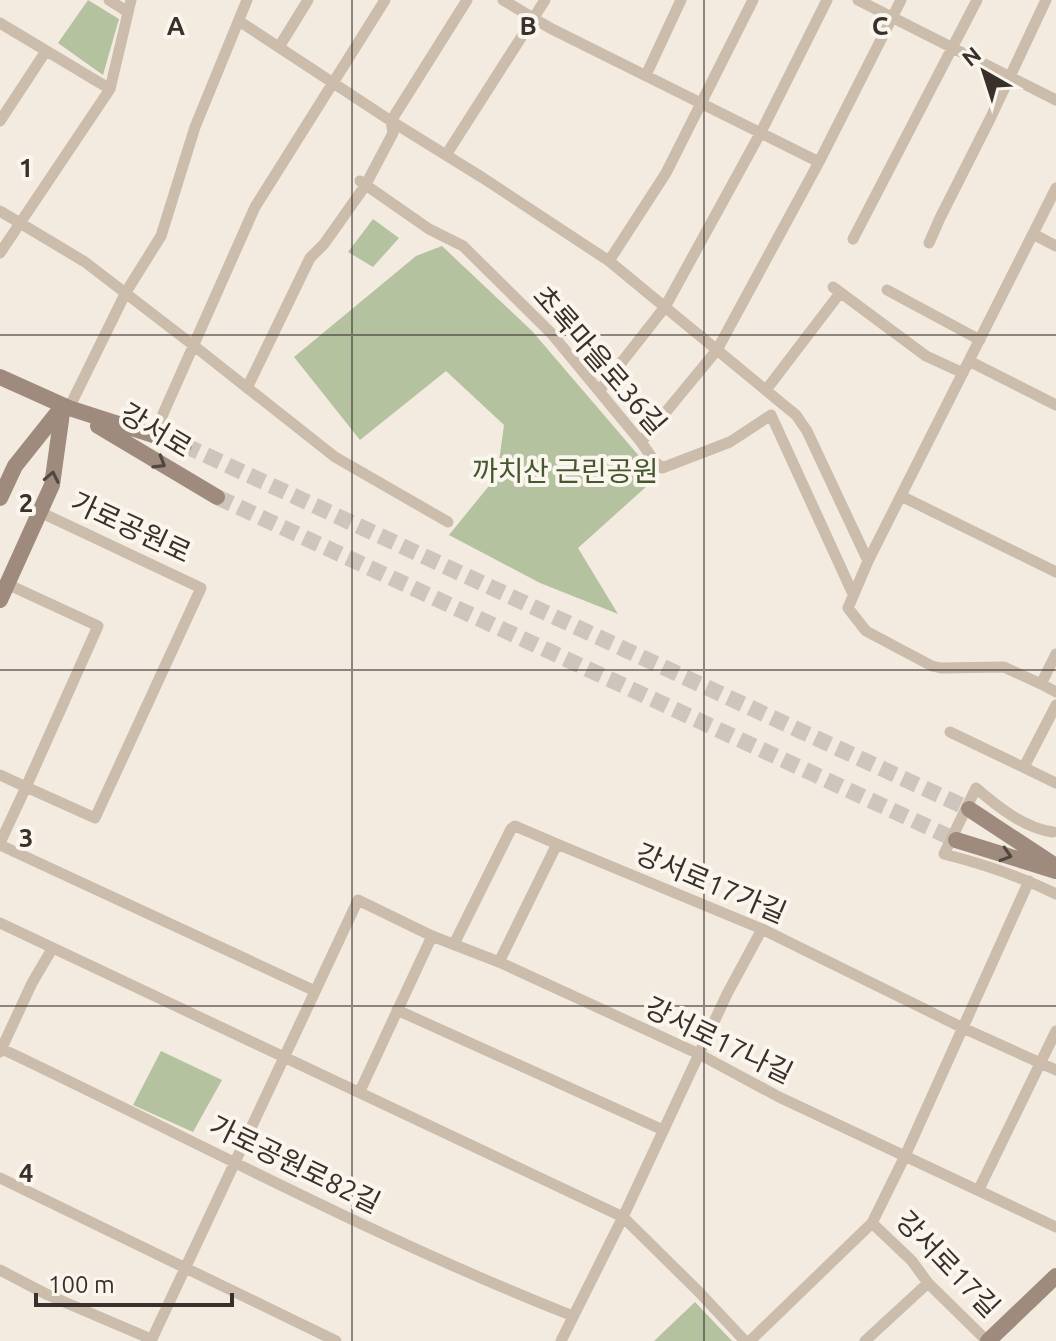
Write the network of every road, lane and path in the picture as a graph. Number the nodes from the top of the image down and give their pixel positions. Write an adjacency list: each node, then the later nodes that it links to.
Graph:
1 (109, 0): 15 (street)
2 (247, 0): 18 (street)
3 (308, 0): 20 (street)
4 (385, 0): 25 (street)
5 (467, 0): 30 (street)
6 (503, 0): 17 (street)
7 (545, 0): 17 (street)
8 (681, 0): 23 (street)
9 (753, 0): 28 (street)
10 (827, 0): 31 (street)
11 (858, 0): 16 (street)
12 (901, 0): 16 (street)
13 (977, 0): 21 (street)
14 (1046, 0): 24 (street)
15 (129, 6): 26 (street)
16 (892, 17): 21 (street); 33 (street)
17 (534, 18): 23 (street); 32 (street)
18 (239, 21): 20 (street); 45 (street)
19 (0, 23): 22 (street)
20 (279, 47): 25 (street)
21 (952, 48): 24 (street); 39 (street)
22 (46, 51): 26 (street); 29 (street)
23 (646, 75): 28 (street)
24 (1009, 76): 27 (street); 40 (street)
25 (333, 82): 30 (street); 48 (street)
26 (110, 89): 37 (street)
27 (1056, 100)
28 (702, 103): 31 (street); 43 (street)
29 (0, 121)
30 (391, 121): 32 (street); 34 (street)
31 (761, 132): 33 (street); 46 (street)
32 (446, 155): 43 (street)
33 (819, 162): 49 (street)
34 (363, 183): 53 (street); 55 (street, 초록마을로36길)
35 (1056, 188): 38 (street)
36 (0, 211): 37 (street)
37 (19, 223): 42 (street); 45 (street)
38 (1033, 234): 41 (street); 47 (street)
39 (853, 239)
40 (929, 243)
41 (1056, 246)
42 (0, 253)
43 (609, 261): 46 (street)
44 (887, 290): 47 (street)
45 (126, 292): 48 (street); 58 (street)
46 (665, 307): 49 (street); 55 (street)
47 (980, 340): 50 (street)
48 (193, 345): 53 (street); 60 (street)
49 (717, 350): 54 (street); 61 (street)
50 (969, 361): 51 (street); 57 (street)
51 (963, 373): 54 (street); 64 (street)
52 (0, 377): 58 (main road, 강서로)
53 (247, 388): 67 (street)
54 (766, 390): 56 (street)
55 (599, 391): 61 (street, 초록마을로36길)
56 (782, 403): 59 (street); 68 (street)
57 (1056, 405)
58 (66, 407): 62 (main road, 강서로); 63 (main road); 65 (main road, 강서로, one-way to 65); 66 (main road, 가로공원로, one-way to 58)
59 (771, 415): 61 (street, 초록마을로36길); 71 (street)
60 (159, 423)
61 (641, 442)
62 (184, 445)
63 (1, 495)
64 (901, 496): 68 (street); 69 (street)
65 (217, 497)
66 (40, 512): 70 (main road, 가로공원로); 80 (street, 가로공원로)
67 (448, 522)
68 (868, 561): 71 (street)
69 (1056, 572)
70 (4, 592): 80 (street)
71 (853, 594): 73 (street)
72 (1056, 654): 73 (street)
73 (1041, 684): 74 (street)
74 (1056, 692)
75 (1056, 705): 77 (street)
76 (950, 732): 77 (street)
77 (1024, 767): 79 (street)
78 (0, 775): 80 (street)
79 (1056, 783)
80 (26, 787): 84 (street)
81 (969, 809): 86 (main road)
82 (1055, 830): 87 (street)
83 (956, 840): 86 (main road, one-way to 86)
84 (0, 844): 95 (street)
85 (557, 844): 90 (street, 강서로17가길); 92 (street, 강서로17가길); 94 (street)
86 (1056, 868)
87 (1029, 881): 88 (street); 97 (street)
88 (1056, 894)
89 (0, 923): 93 (street)
90 (762, 929): 97 (street, 강서로17가길); 100 (street)
91 (432, 936): 92 (street, 강서로17나길); 95 (street, 강서로17나길); 96 (street)
92 (454, 944): 94 (street, 강서로17나길)
93 (52, 949): 99 (street); 101 (street)
94 (499, 962): 100 (street, 강서로17나길)
95 (315, 991): 101 (street)
96 (397, 1010): 104 (street); 105 (street)
97 (963, 1028): 102 (street, 강서로17가길); 106 (street)
98 (1056, 1031): 102 (street)
99 (0, 1050): 107 (street, 가로공원로82길)
100 (699, 1054): 105 (street); 106 (street, 강서로17나길)
101 (285, 1057): 104 (street); 107 (street)
102 (1041, 1062): 103 (street, 강서로17가길); 109 (street)
103 (1056, 1070)
104 (360, 1091): 110 (street)
105 (663, 1130): 110 (street)
106 (905, 1156): 109 (street, 강서로17나길); 111 (street)
107 (235, 1162): 113 (street); 117 (street, 가로공원로82길)
108 (0, 1178): 113 (street)
109 (979, 1189): 112 (street, 강서로17나길)
110 (623, 1217): 117 (street); 121 (street)
111 (872, 1223): 116 (street, 강서로17길); 121 (street)
112 (1056, 1227)
113 (184, 1266): 118 (street); 119 (street)
114 (0, 1270): 118 (street)
115 (1056, 1276): 123 (main road, 강서로17길)
116 (928, 1283): 122 (street); 123 (street, 강서로17길)
117 (573, 1316): 120 (street)
118 (151, 1340)
119 (336, 1341)
120 (561, 1341)
121 (748, 1341)
122 (865, 1341)
123 (987, 1341)

